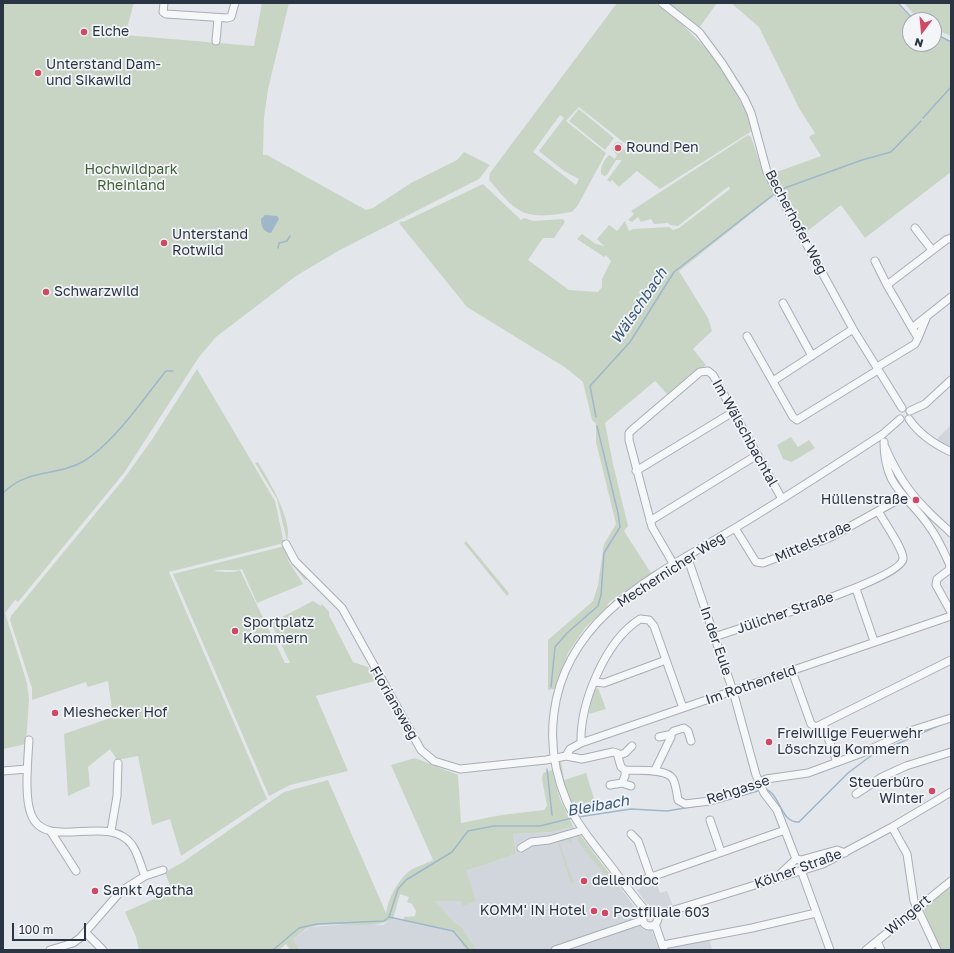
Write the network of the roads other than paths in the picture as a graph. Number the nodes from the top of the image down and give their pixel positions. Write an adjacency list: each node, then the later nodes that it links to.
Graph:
1 (164, 3): 4 (street)
2 (235, 3): 4 (street)
3 (662, 3): 15 (street, Becherhofer Weg)
4 (218, 18): 5 (street)
5 (216, 41)
6 (915, 228): 8 (street)
7 (951, 238): 8 (street)
8 (932, 250): 10 (street)
9 (875, 262): 10 (street)
10 (887, 285): 14 (street)
11 (951, 297): 13 (street)
12 (783, 303): 18 (street)
13 (927, 315): 14 (street); 17 (street)
14 (912, 328): 17 (street)
15 (853, 329): 18 (street); 19 (street, Becherhofer Weg)
16 (747, 336): 21 (street)
17 (918, 338): 19 (street)
18 (812, 356): 21 (street)
19 (877, 369): 21 (street); 22 (street, Becherhofer Weg)
20 (951, 380): 23 (street)
21 (773, 381)
22 (902, 408): 23 (street); 25 (street)
23 (910, 411): 26 (street)
24 (733, 412): 30 (street, Im Wälschbachtal); 31 (street); 31 (street, Im Wälschbachtal)
25 (900, 419): 26 (street); 27 (street, Mechernicher Weg)
26 (909, 419): 29 (street)
27 (883, 434): 28 (street); 33 (street, Mechernicher Weg)
28 (884, 442): 32 (street); 37 (street)
29 (951, 452)
30 (757, 455): 33 (street, Im Wälschbachtal); 35 (street)
31 (636, 471): 35 (street, Im Wälschbachtal)
32 (903, 497): 34 (street, Mittelstraße); 42 (street)
33 (782, 499): 36 (street, Mechernicher Weg)
34 (878, 511): 36 (street, Mittelstraße); 41 (street, Jülicher Straße)
35 (650, 520): 40 (street, Im Wälschbachtal)
36 (735, 528): 39 (street, Mechernicher Weg)
37 (951, 533)
38 (286, 544): 63 (street, Floriansweg)
39 (686, 556): 40 (street, Mechernicher Weg); 44 (street, In der Eule)
40 (674, 565): 63 (street, Mechernicher Weg)
41 (856, 588): 44 (street, Jülicher Straße); 45 (street)
42 (951, 612)
43 (951, 616): 45 (street, Im Rothenfeld)
44 (714, 637): 50 (street, In der Eule)
45 (874, 641): 48 (street, Im Rothenfeld)
46 (666, 660): 49 (street); 49 (street); 51 (street)
47 (951, 660): 53 (street)
48 (792, 671): 50 (street, Im Rothenfeld); 53 (street)
49 (594, 682): 58 (street)
50 (734, 691): 51 (street, Im Rothenfeld); 73 (street, In der Eule)
51 (683, 708): 58 (street, Im Rothenfeld)
52 (951, 718): 64 (street, Rehgasse)
53 (823, 724): 64 (street)
54 (670, 735): 55 (street); 57 (street); 68 (street)
55 (659, 736)
56 (29, 740): 66 (street)
57 (691, 741)
58 (581, 743): 62 (street, Im Rothenfeld)
59 (632, 746): 61 (street)
60 (951, 752): 75 (street)
61 (619, 755): 62 (street); 67 (street)
62 (566, 756): 63 (street, Im Rothenfeld)
63 (555, 759): 77 (street, Mechernicher Weg)
64 (837, 762): 73 (street, Rehgasse)
65 (118, 763): 81 (street)
66 (27, 769): 69 (street); 80 (street)
67 (625, 770): 68 (street, Rehgasse); 70 (street)
68 (655, 770): 73 (street, Rehgasse)
69 (3, 771)
70 (622, 783): 71 (street); 72 (street)
71 (610, 784)
72 (631, 786)
73 (761, 787): 79 (street, In der Eule)
74 (951, 792): 78 (street, Kölner Straße)
75 (856, 794)
76 (710, 820): 84 (street)
77 (581, 826): 83 (street); 96 (street, Mechernicher Weg)
78 (892, 827): 85 (street, Kölner Straße); 95 (street)
79 (785, 830): 84 (street); 86 (street, In der Eule)
80 (51, 832): 81 (street); 89 (street)
81 (111, 832): 90 (street)
82 (631, 834): 92 (street)
83 (521, 848)
84 (721, 852): 92 (street)
85 (845, 853): 86 (street); 88 (street, Kölner Straße)
86 (796, 859): 91 (street)
87 (163, 870): 90 (street)
88 (801, 870): 91 (street, Kölner Straße); 97 (street)
89 (76, 871)
90 (145, 876): 101 (street)
91 (780, 877): 98 (street, Kölner Straße)
92 (651, 878): 94 (street)
93 (951, 881): 95 (street, Wingert)
94 (637, 882)
95 (917, 907): 102 (street, Wingert); 110 (street)
96 (646, 911): 98 (street); 99 (street)
97 (816, 913): 103 (street); 107 (street)
98 (658, 915): 100 (street)
99 (643, 920): 100 (street); 106 (street)
100 (654, 924): 103 (street)
101 (86, 933): 104 (street); 105 (street)
102 (877, 941): 108 (street, Wingert); 109 (street)
103 (663, 947)
104 (50, 950)
105 (103, 950)
106 (555, 950)
107 (830, 950)
108 (866, 950)
109 (881, 950)
110 (937, 950)

